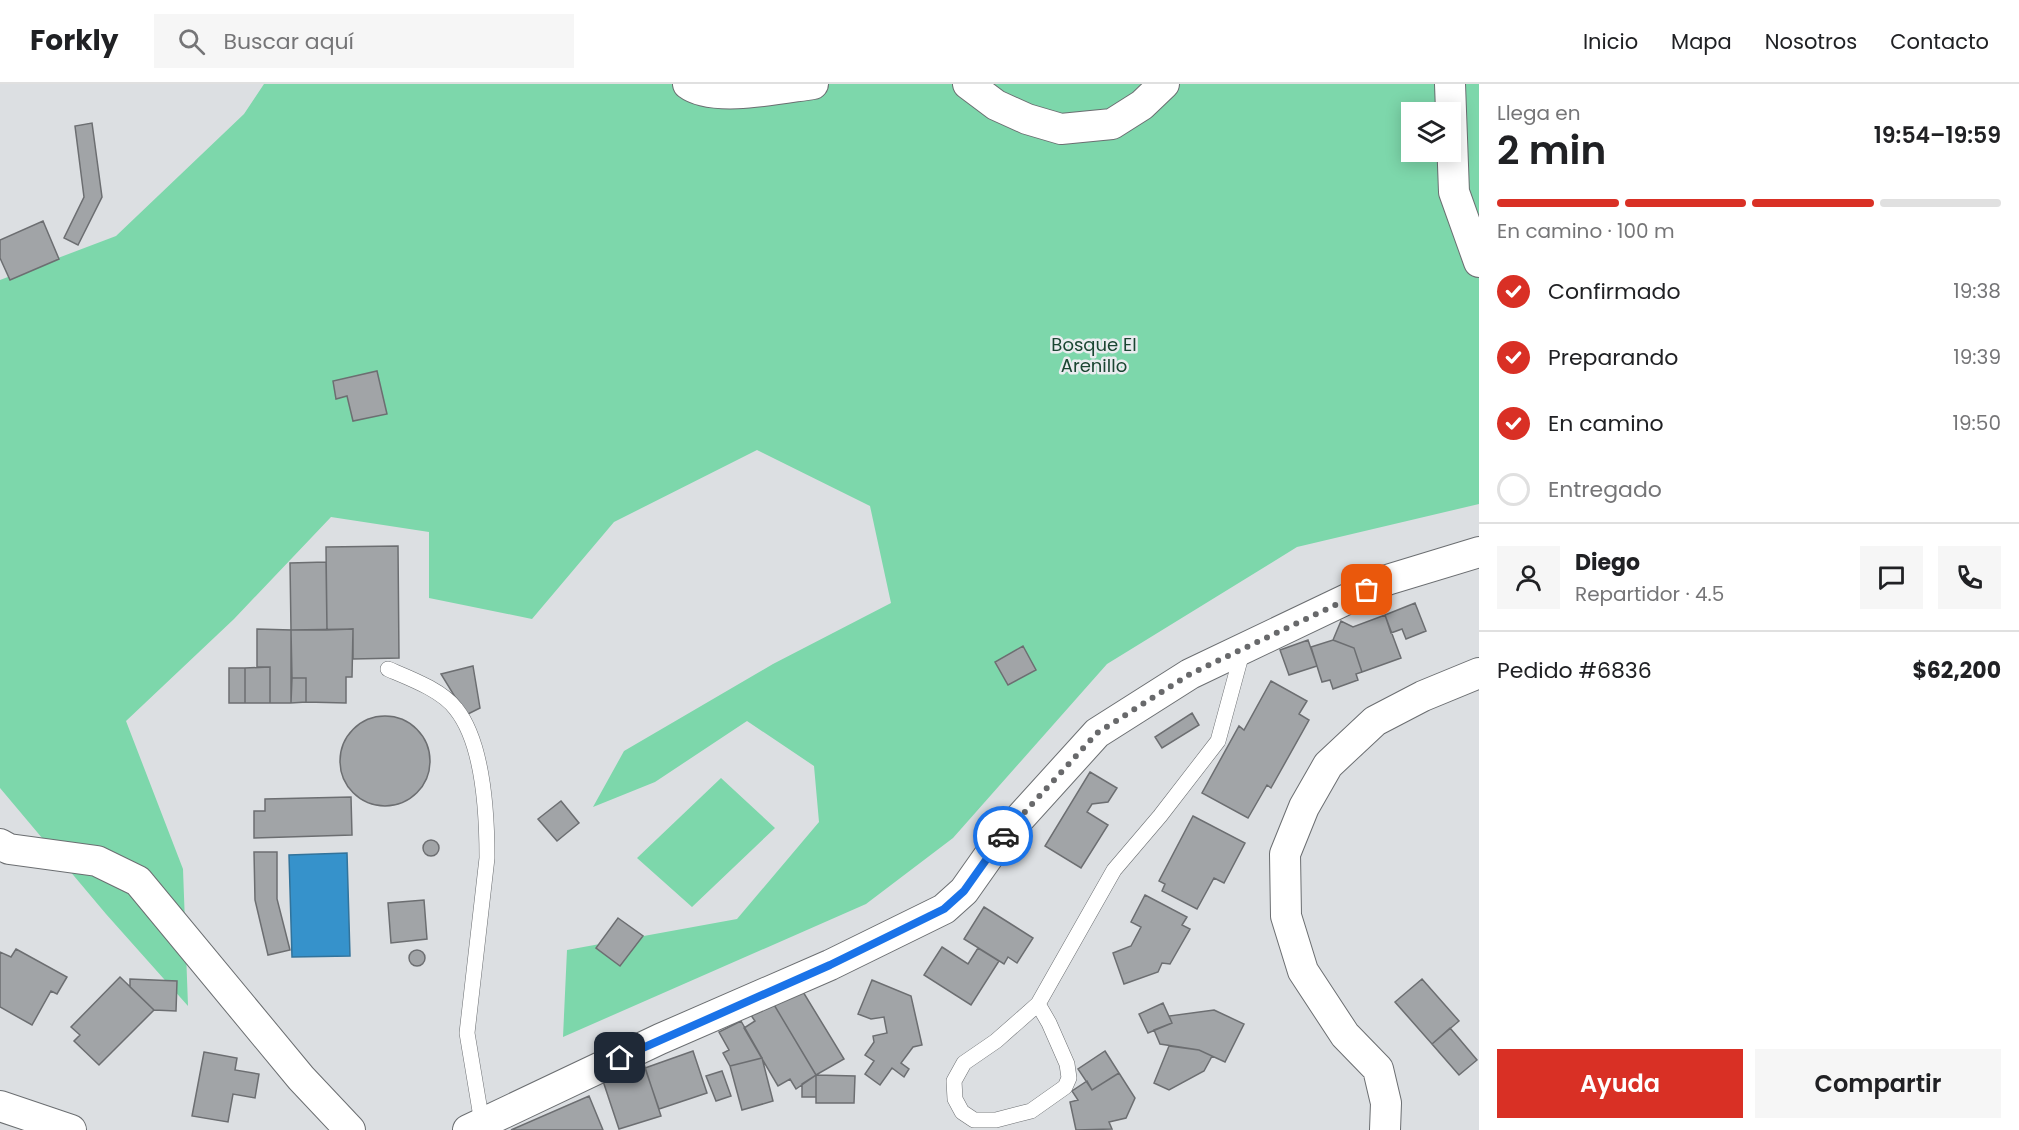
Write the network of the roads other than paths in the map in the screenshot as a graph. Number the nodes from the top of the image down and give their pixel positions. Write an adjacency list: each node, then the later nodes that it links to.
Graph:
1 (688, 84): 2 (street)
2 (813, 84)
3 (968, 84): 4 (street)
4 (1164, 84)
5 (1450, 84): 6 (street)
6 (1479, 262)
7 (1479, 552): 8 (street)
8 (1244, 648): 12 (lane); 14 (street)
9 (388, 669): 14 (lane)
10 (1479, 674): 17 (street)
11 (0, 844): 16 (street)
12 (1038, 1004): 12 (lane)
13 (0, 1106): 15 (street)
14 (475, 1127)
15 (70, 1130)
16 (350, 1130)
17 (1385, 1130)

